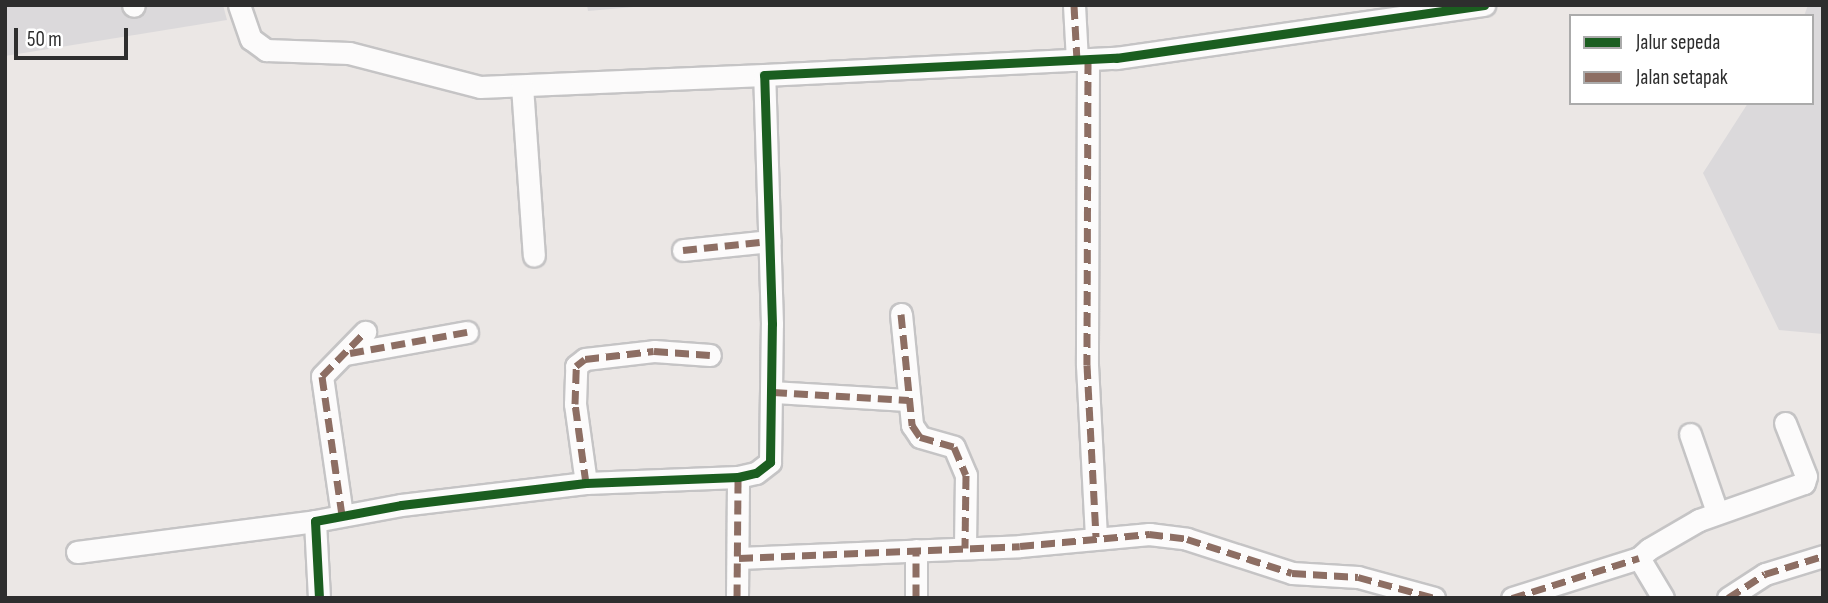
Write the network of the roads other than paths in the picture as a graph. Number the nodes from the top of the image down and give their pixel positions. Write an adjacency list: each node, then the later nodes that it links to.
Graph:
1 (239, 5): 6 (street)
2 (1074, 5): 4 (street)
3 (1484, 5): 4 (street)
4 (1082, 60): 5 (street); 24 (street)
5 (764, 75): 6 (street); 7 (street)
6 (522, 86): 9 (street)
7 (770, 242): 8 (street); 15 (street)
8 (683, 250)
9 (534, 256)
10 (901, 314): 16 (street)
11 (365, 332): 13 (street)
12 (467, 332): 13 (street)
13 (344, 354): 22 (street)
14 (710, 355): 20 (street)
15 (774, 392): 16 (street); 19 (street)
16 (909, 400): 25 (street)
17 (1785, 423): 21 (street)
18 (1690, 434): 21 (street)
19 (738, 477): 20 (street); 29 (street)
20 (586, 483): 22 (street)
21 (1717, 512): 30 (street)
22 (342, 515): 23 (street)
23 (315, 521): 27 (street); 31 (street)
24 (1096, 537): 25 (street); 34 (street)
25 (965, 548): 26 (street)
26 (916, 550): 29 (street); 33 (street)
27 (77, 552)
28 (1823, 555): 37 (street)
29 (738, 558): 32 (street)
30 (1639, 558): 35 (street); 36 (street)
31 (319, 598)
32 (737, 598)
33 (916, 598)
34 (1434, 598)
35 (1512, 598)
36 (1663, 598)
37 (1728, 598)

